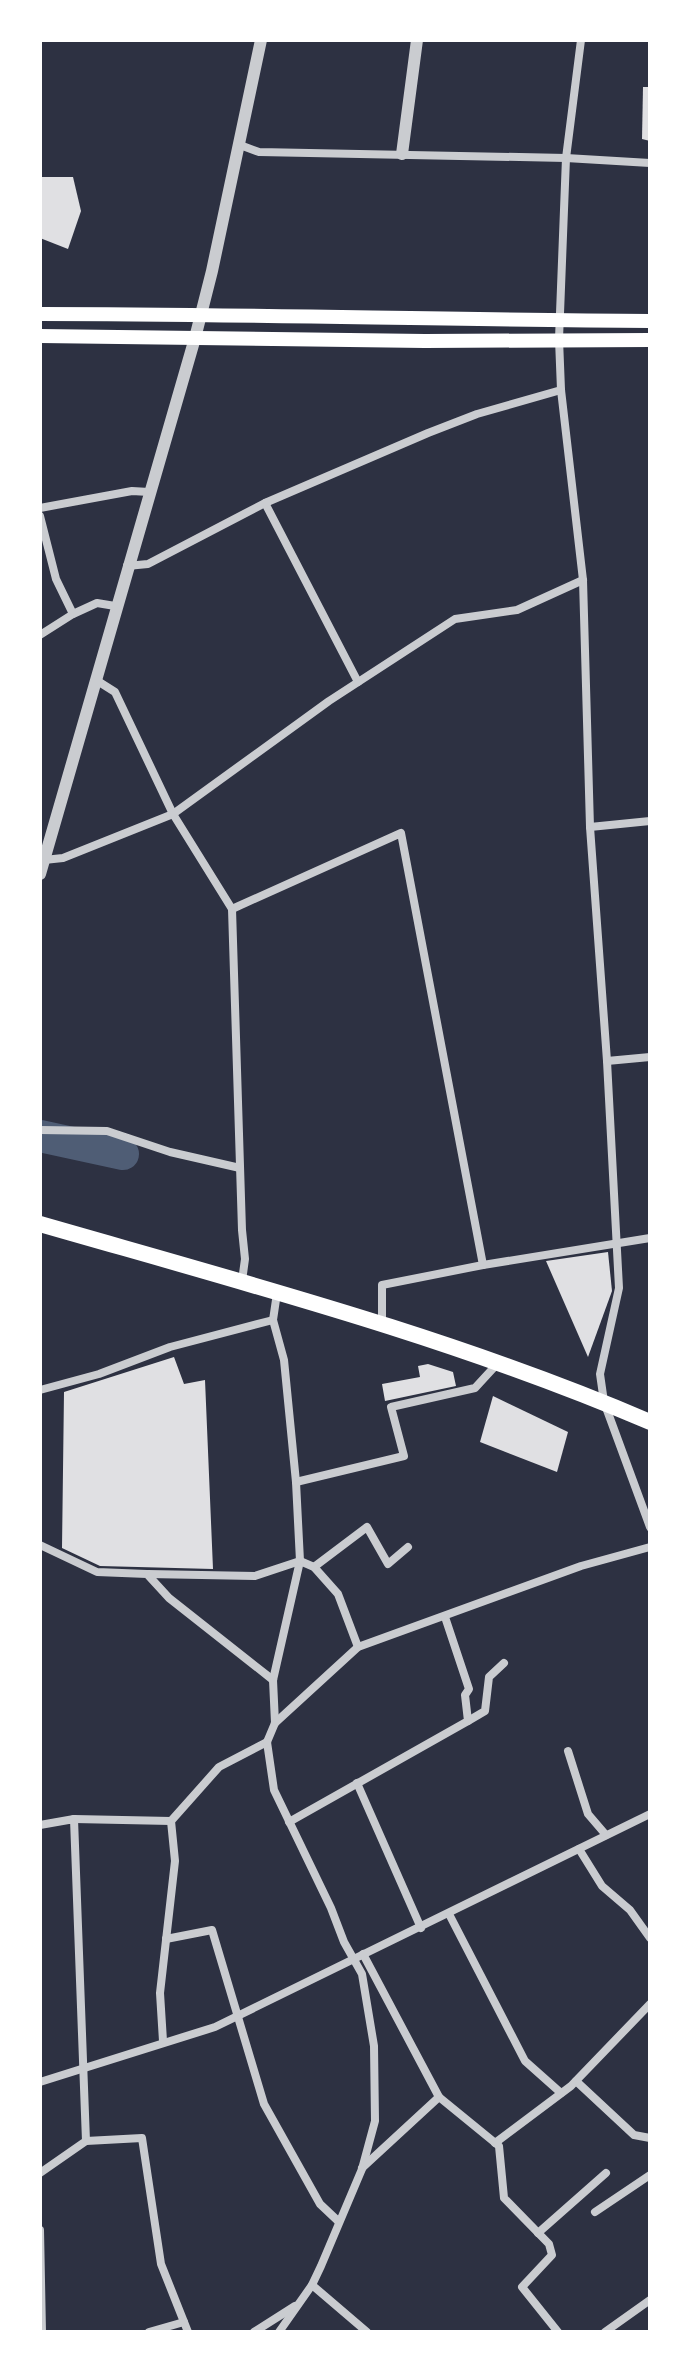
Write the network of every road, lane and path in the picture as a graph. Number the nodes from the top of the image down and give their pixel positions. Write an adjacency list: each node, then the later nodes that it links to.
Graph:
1 (261, 40): 4 (street)
2 (417, 40): 5 (street)
3 (581, 40): 6 (street)
4 (240, 145): 5 (street); 9 (street)
5 (402, 154): 6 (street)
6 (566, 158): 7 (street); 10 (street)
7 (650, 163)
8 (40, 314): 9 (main road)
9 (200, 314): 10 (main road); 13 (street)
10 (559, 320): 11 (main road); 14 (street)
11 (650, 321)
12 (40, 336): 13 (main road)
13 (195, 338): 14 (main road); 17 (street)
14 (559, 339): 15 (main road); 16 (street)
15 (650, 340)
16 (561, 390): 18 (street); 22 (street)
17 (149, 492): 19 (street); 21 (street)
18 (265, 503): 21 (street); 27 (street)
19 (40, 508)
20 (40, 516): 24 (street)
21 (127, 566): 23 (street)
22 (583, 580): 27 (street); 30 (street)
23 (115, 606): 24 (street); 26 (street)
24 (73, 614): 25 (street)
25 (40, 635)
26 (96, 680): 28 (street); 31 (street)
27 (358, 682): 28 (street)
28 (173, 814): 31 (street); 33 (street)
29 (650, 821): 30 (street)
30 (590, 827): 35 (street)
31 (44, 860): 32 (street)
32 (40, 874)
33 (232, 909): 37 (street); 41 (street)
34 (650, 1057): 35 (street)
35 (607, 1061): 40 (street)
36 (40, 1130): 37 (street)
37 (240, 1168): 42 (street)
38 (40, 1224): 42 (main road)
39 (650, 1238): 40 (street)
40 (617, 1244): 41 (street); 48 (street)
41 (483, 1265): 45 (street)
42 (241, 1282): 43 (main road)
43 (277, 1293): 44 (street); 45 (main road)
44 (273, 1320): 47 (street); 50 (street)
45 (382, 1326): 46 (main road)
46 (498, 1363): 48 (main road); 50 (street)
47 (40, 1390)
48 (604, 1402): 49 (main road); 51 (street)
49 (650, 1422)
50 (296, 1482): 55 (street)
51 (650, 1527)
52 (40, 1545): 57 (street)
53 (408, 1547): 56 (street)
54 (650, 1547): 58 (street)
55 (300, 1561): 56 (street); 57 (street); 61 (street)
56 (314, 1567): 59 (street)
57 (147, 1574): 61 (street)
58 (445, 1617): 59 (street); 62 (street)
59 (358, 1647): 63 (street)
60 (504, 1663): 62 (street)
61 (273, 1680): 63 (street)
62 (468, 1721): 66 (street)
63 (275, 1723): 64 (street)
64 (267, 1742): 69 (street); 70 (street)
65 (568, 1751): 72 (street)
66 (357, 1783): 70 (street); 75 (street)
67 (650, 1814): 72 (street)
68 (74, 1819): 69 (street); 71 (street); 82 (street)
69 (171, 1821): 77 (street)
70 (289, 1822): 78 (street)
71 (40, 1825)
72 (606, 1835): 73 (street)
73 (579, 1849): 74 (street); 76 (street)
74 (449, 1914): 75 (street); 85 (street)
75 (421, 1928): 78 (street)
76 (650, 1938)
77 (166, 1939): 80 (street); 81 (street)
78 (359, 1956): 80 (street); 86 (street); 90 (street)
79 (650, 2004): 83 (street)
80 (239, 2015): 81 (street); 95 (street)
81 (163, 2041): 82 (street)
82 (82, 2068): 84 (street); 88 (street)
83 (576, 2081): 85 (street); 87 (street)
84 (40, 2082)
85 (561, 2093): 89 (street)
86 (439, 2097): 89 (street); 90 (street)
87 (650, 2138)
88 (86, 2141): 91 (street); 101 (street)
89 (495, 2143): 97 (street)
90 (362, 2169): 95 (street)
91 (40, 2173)
92 (606, 2173): 97 (street)
93 (650, 2175): 94 (street)
94 (595, 2212)
95 (338, 2221): 98 (street)
96 (40, 2230): 102 (street)
97 (538, 2233): 108 (street)
98 (312, 2285): 100 (street); 107 (street)
99 (650, 2300): 109 (street)
100 (299, 2303): 105 (street); 106 (street)
101 (184, 2322): 103 (street); 104 (street)
102 (42, 2332)
103 (149, 2332)
104 (188, 2332)
105 (254, 2332)
106 (279, 2332)
107 (367, 2332)
108 (558, 2332)
109 (605, 2332)

